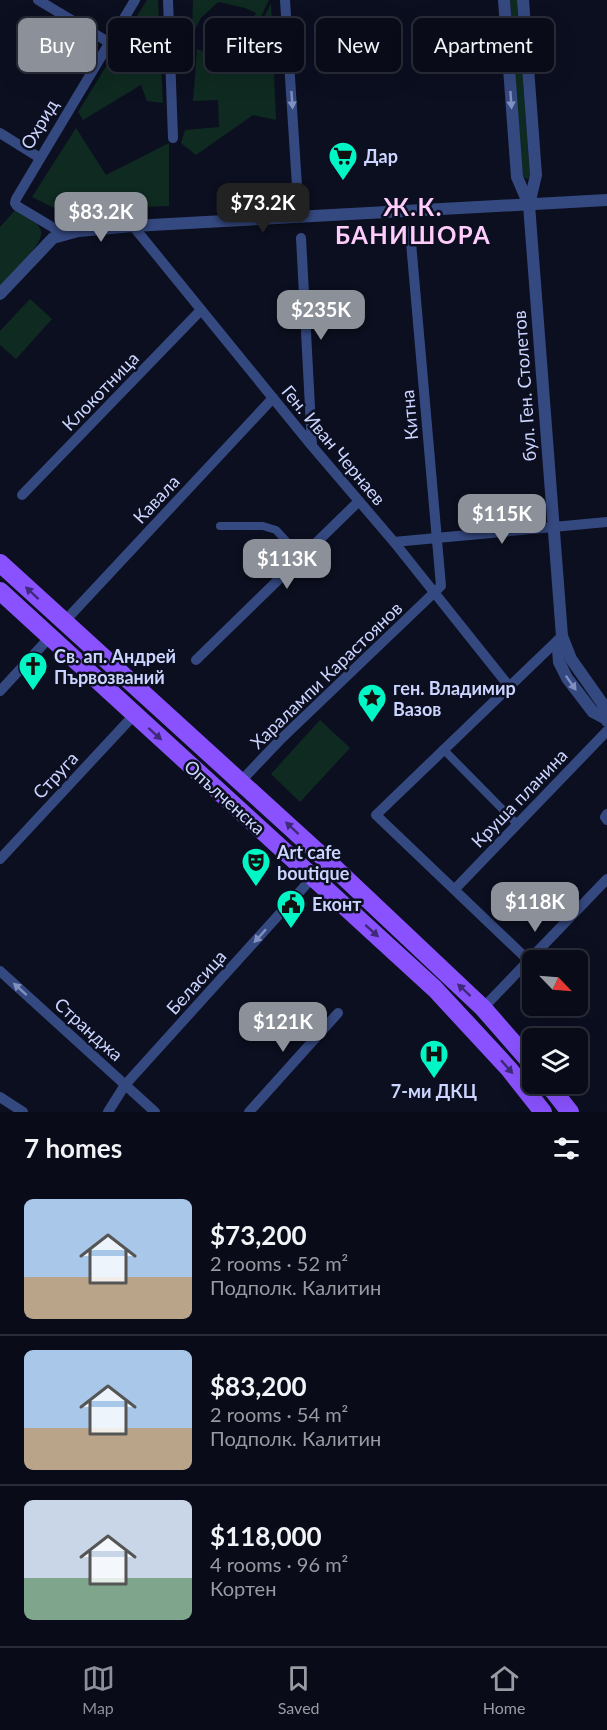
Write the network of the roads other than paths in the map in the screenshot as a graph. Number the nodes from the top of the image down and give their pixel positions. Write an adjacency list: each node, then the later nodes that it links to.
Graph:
1 (38, 0): 8 (street)
2 (135, 0): 7 (street, Охрид)
3 (168, 0): 11 (street)
4 (285, 0): 15 (street, one-way to 15)
5 (504, 0): 14 (street, бул. Ген. Столетов, one-way to 14)
6 (523, 0): 14 (street, бул. Ген. Столетов)
7 (125, 18)
8 (108, 42)
9 (108, 46): 12 (street, Охрид)
10 (0, 134): 12 (street)
11 (173, 138)
12 (40, 158): 18 (street, Охрид)
13 (607, 200): 14 (street)
14 (529, 205): 15 (street); 28 (street, бул. Ген. Столетов)
15 (299, 217): 16 (street)
16 (133, 226): 18 (street); 21 (street, Ген. Иван Чернаев)
17 (410, 231): 29 (street, Китна)
18 (64, 234): 20 (street)
19 (301, 238): 23 (street)
20 (0, 294)
21 (201, 310): 22 (street, Ген. Иван Чернаев); 24 (street, Клокотница)
22 (273, 398): 23 (street, Ген. Иван Чернаев); 35 (street, Кавала)
23 (312, 446): 25 (street, Ген. Иван Чернаев)
24 (22, 495)
25 (359, 501): 30 (street, Ген. Иван Чернаев); 31 (street)
26 (607, 522): 28 (street)
27 (220, 526): 31 (street)
28 (552, 526): 29 (street); 36 (street, бул. Ген. Столетов)
29 (437, 537): 30 (street); 34 (street, Китна)
30 (394, 542): 34 (street, Ген. Иван Чернаев)
31 (301, 557): 38 (street)
32 (0, 563): 35 (main road, Опълченска, one-way to 32)
33 (0, 591): 37 (main road, Опълченска)
34 (434, 592): 39 (street, Ген. Иван Чернаев); 44 (street, Харалампи Карастоянов)
35 (64, 622): 44 (main road, Опълченска)
36 (561, 636): 39 (street); 42 (street, бул. Ген. Столетов)
37 (50, 637): 40 (street); 41 (main road, Опълченска)
38 (196, 660)
39 (508, 686): 43 (street)
40 (0, 691)
41 (134, 715): 48 (street, Струга); 49 (main road, Опълченска, one-way to 49)
42 (607, 724): 47 (street, Круша планина)
43 (443, 749): 47 (street); 51 (street)
44 (241, 781): 56 (main road, Опълченска, one-way to 44)
45 (607, 814): 46 (street)
46 (607, 820)
47 (517, 824): 51 (street, Круша планина)
48 (0, 859)
49 (313, 877): 59 (street, Беласица, one-way to 59); 66 (main road, Опълченска, one-way to 66)
50 (607, 879): 52 (street)
51 (454, 889): 53 (street)
52 (539, 950)
53 (522, 953)
54 (522, 967): 56 (street)
55 (0, 971): 59 (street, Странджа, one-way to 55)
56 (483, 1008): 58 (main road, Опълченска)
57 (338, 1013): 65 (street)
58 (522, 1053)
59 (125, 1085): 63 (street, Беласица); 64 (street, Странджа)
60 (556, 1094): 67 (main road)
61 (0, 1097): 62 (street)
62 (23, 1112)
63 (108, 1112)
64 (155, 1112)
65 (249, 1112)
66 (543, 1112)
67 (570, 1112)

